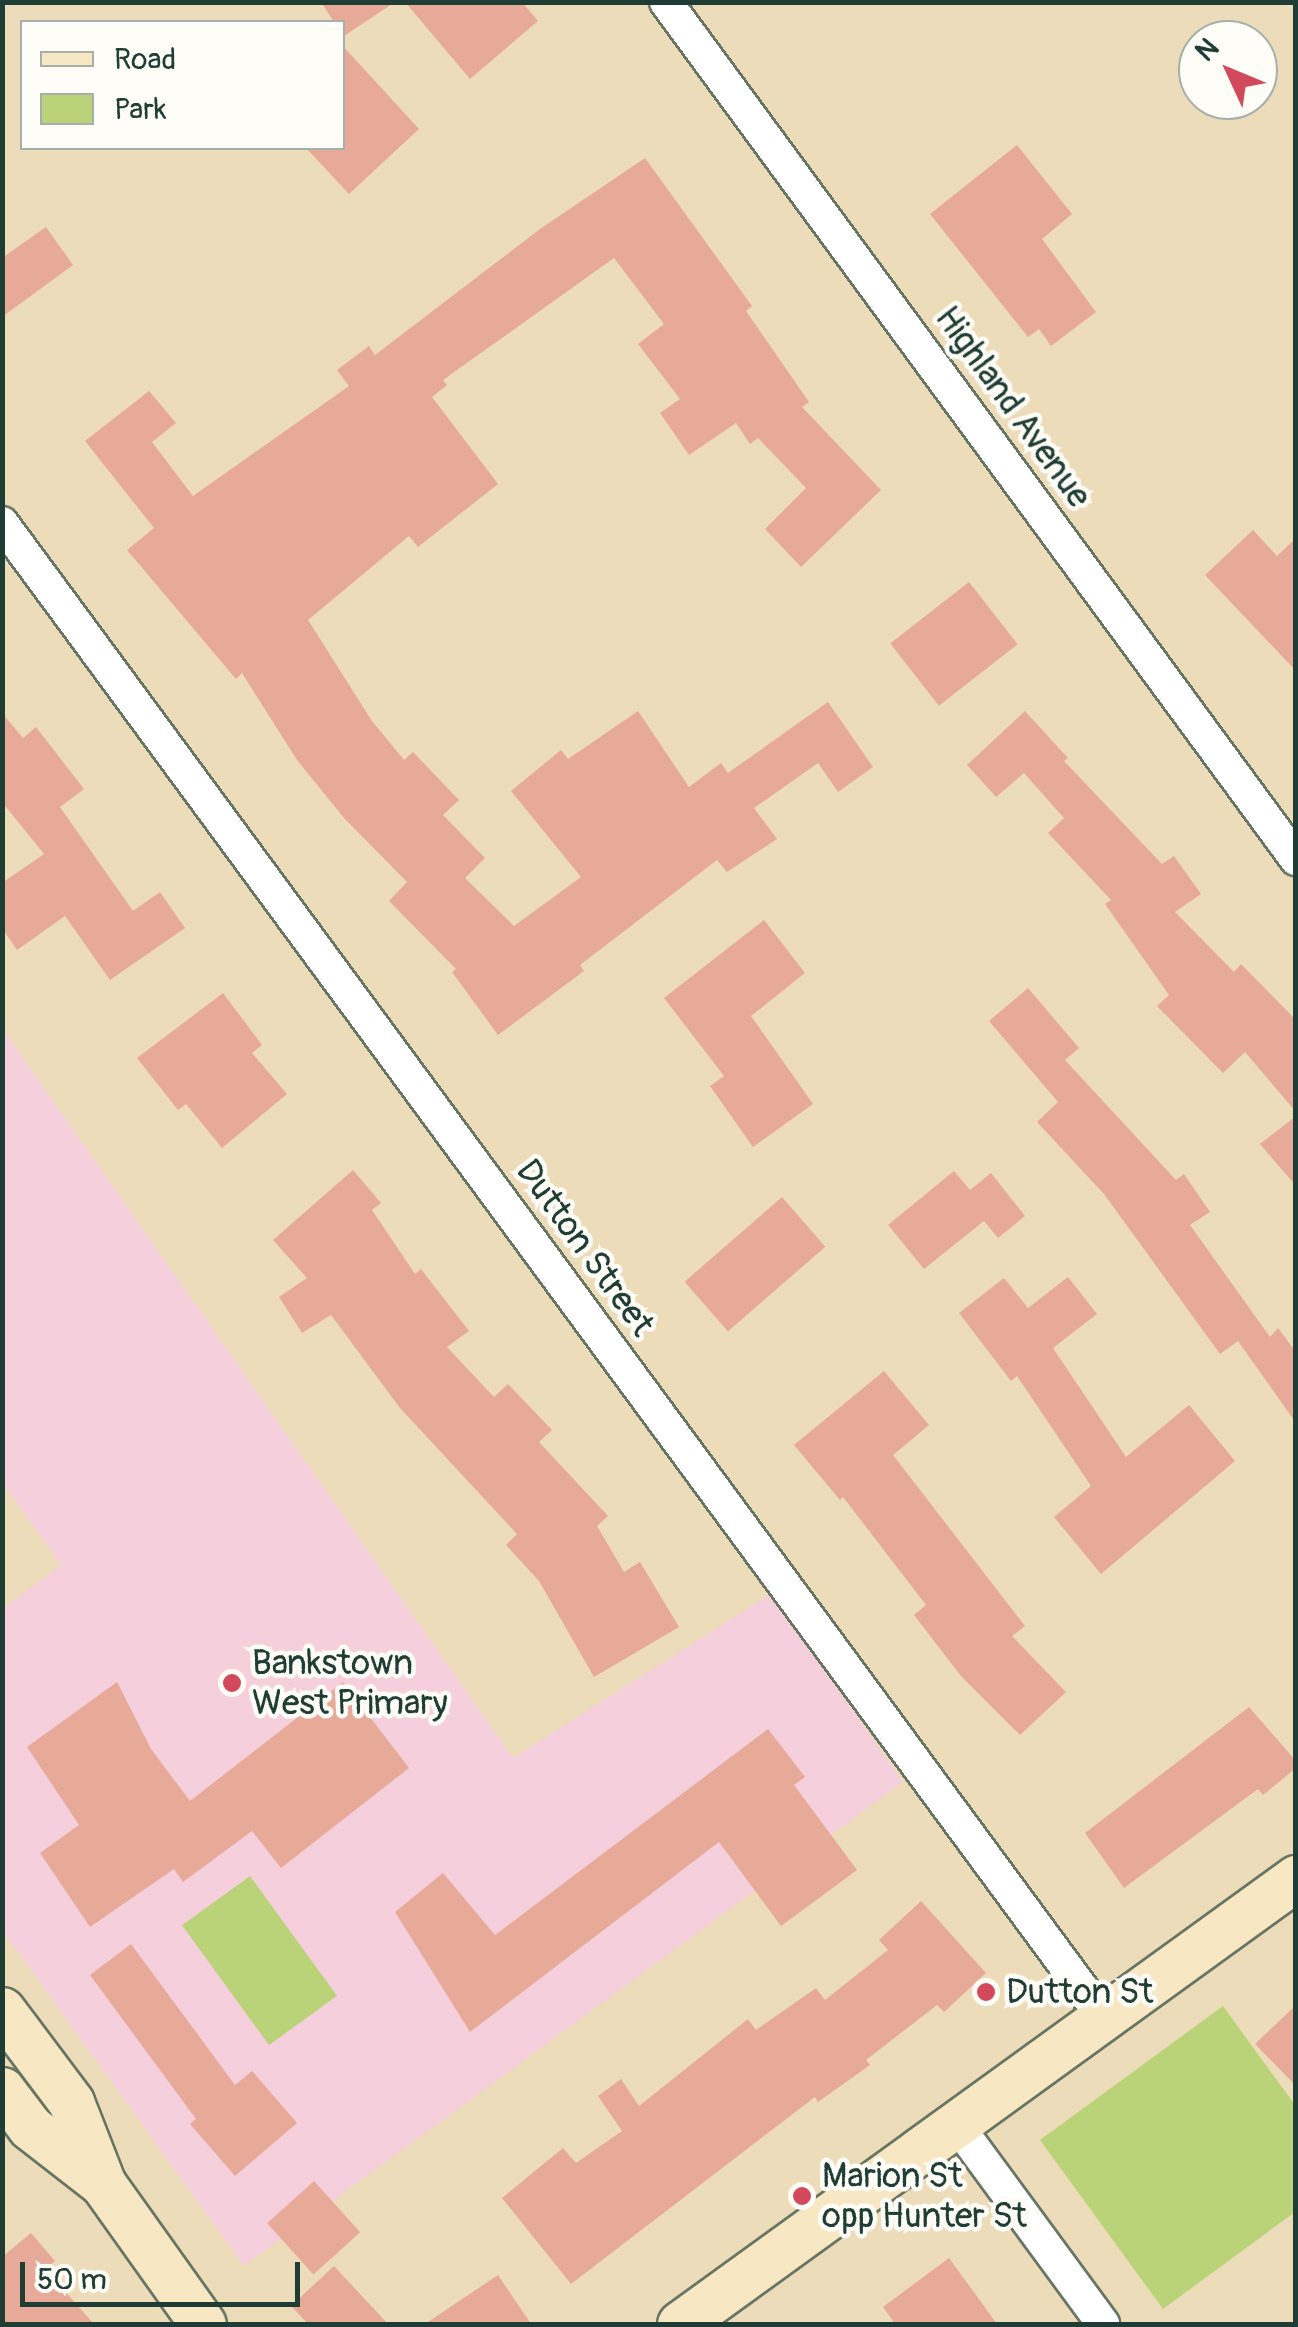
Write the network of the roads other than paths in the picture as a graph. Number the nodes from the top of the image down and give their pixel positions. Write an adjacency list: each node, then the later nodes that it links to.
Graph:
1 (666, 2): 3 (street, Highland Avenue)
2 (2, 523): 6 (street, Dutton Street)
3 (1296, 859)
4 (1296, 1878): 6 (main road)
5 (2, 2010): 9 (main road)
6 (1104, 2018): 8 (main road)
7 (2, 2090): 9 (main road)
8 (956, 2124): 11 (main road); 12 (street)
9 (103, 2184): 10 (main road)
10 (203, 2324)
11 (680, 2324)
12 (1103, 2324)

